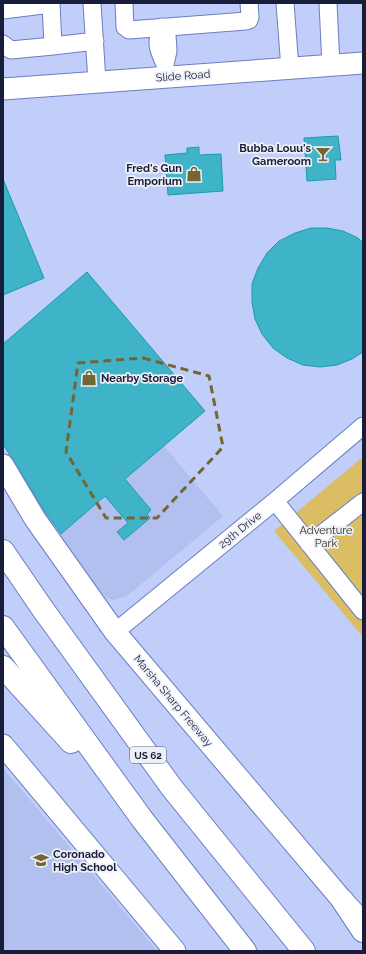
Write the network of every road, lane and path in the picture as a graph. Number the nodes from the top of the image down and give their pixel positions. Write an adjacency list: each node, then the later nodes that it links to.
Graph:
1 (92, 3): 9 (street)
2 (124, 3): 8 (street)
3 (249, 3): 8 (street)
4 (285, 3): 14 (street)
5 (328, 3): 13 (street)
6 (51, 4): 7 (street); 11 (street)
7 (3, 10)
8 (162, 27): 15 (street)
9 (95, 41): 11 (street); 16 (street)
10 (3, 44): 11 (street)
11 (53, 46)
12 (363, 63): 13 (main road, Slide Road)
13 (331, 66): 14 (main road, Slide Road)
14 (290, 69): 15 (main road, Slide Road)
15 (165, 71): 16 (main road, Slide Road)
16 (97, 82): 17 (main road, Slide Road)
17 (3, 89)
18 (361, 431): 20 (street, 29th Drive)
19 (3, 464): 26 (main road, Marsha Sharp Freeway)
20 (275, 501): 22 (street); 26 (street, 29th Drive)
21 (363, 502): 22 (street)
22 (309, 544): 24 (street)
23 (3, 551): 35 (highway, US 62)
24 (363, 611)
25 (3, 627): 29 (highway)
26 (115, 632): 30 (main road, Marsha Sharp Freeway)
27 (3, 667): 29 (highway)
28 (4, 750): 33 (main road)
29 (142, 819): 34 (highway)
30 (343, 901): 31 (main road, Marsha Sharp Freeway); 32 (highway)
31 (363, 922)
32 (363, 931)
33 (175, 951)
34 (245, 951)
35 (304, 951)

